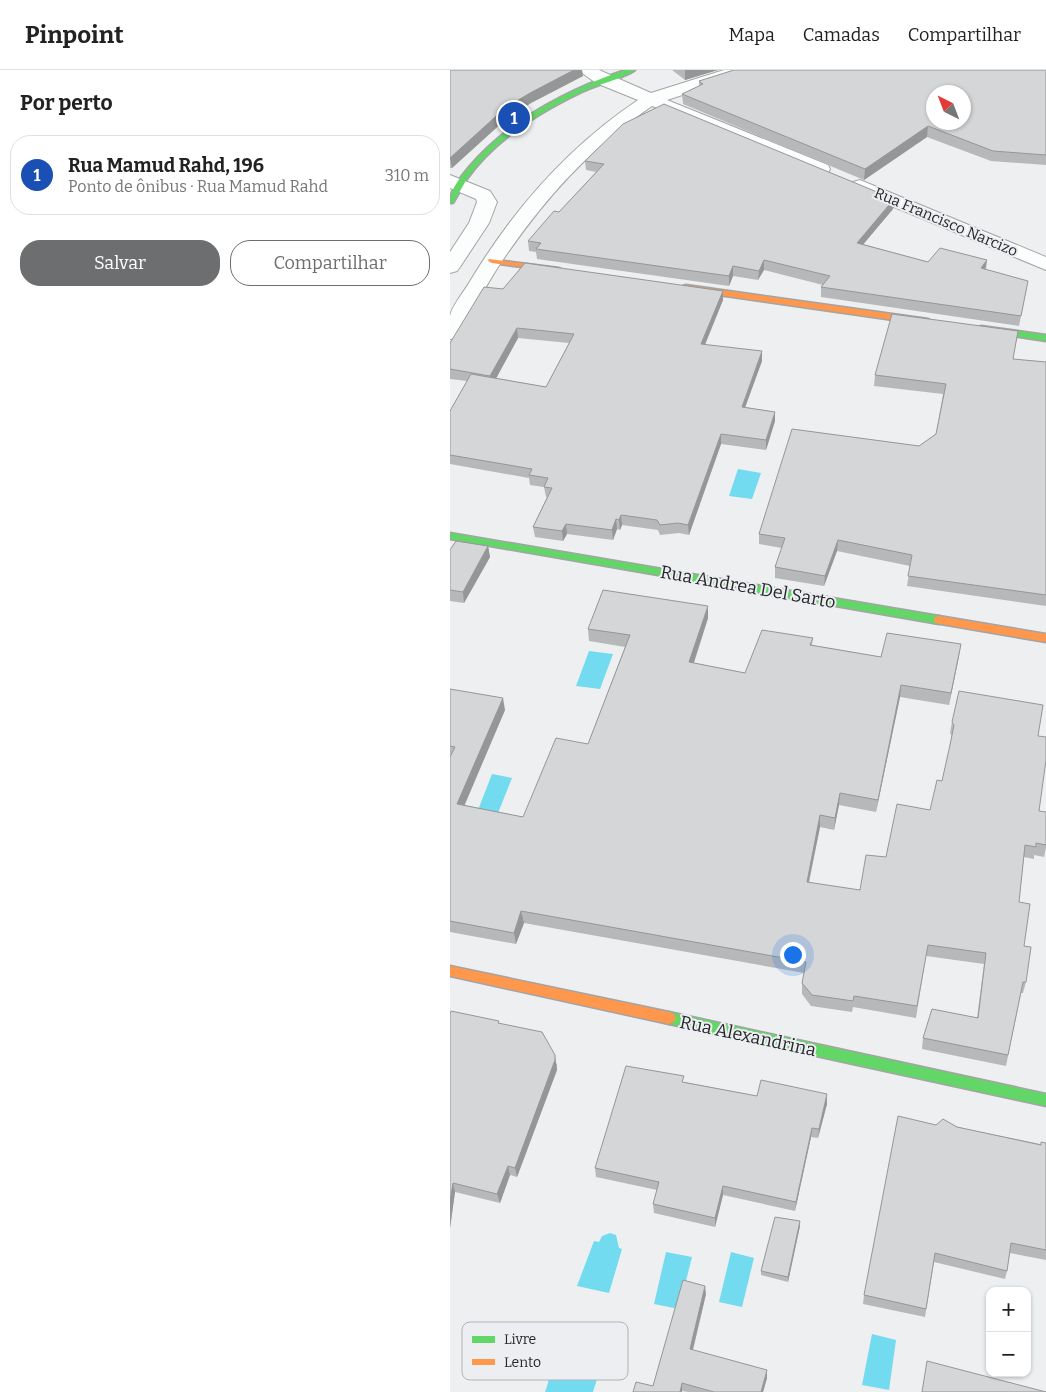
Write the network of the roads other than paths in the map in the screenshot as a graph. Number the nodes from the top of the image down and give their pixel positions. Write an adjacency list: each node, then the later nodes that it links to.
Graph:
1 (632, 70): 3 (street)
2 (741, 70): 4 (street)
3 (595, 75): 4 (street, Rua Francisco Narcizo); 5 (street)
4 (651, 99): 6 (street); 7 (street, Rua Francisco Narcizo)
5 (453, 189): 8 (street)
6 (492, 261): 9 (street); 13 (street)
7 (1046, 264)
8 (450, 267)
9 (570, 272)
10 (677, 287): 11 (street)
11 (940, 323)
12 (970, 328): 14 (street)
13 (450, 333)
14 (1046, 338)
15 (450, 536): 16 (street, Rua Andrea Del Sarto)
16 (1046, 638)
17 (450, 971): 18 (street, Rua Alexandrina)
18 (1046, 1100)

